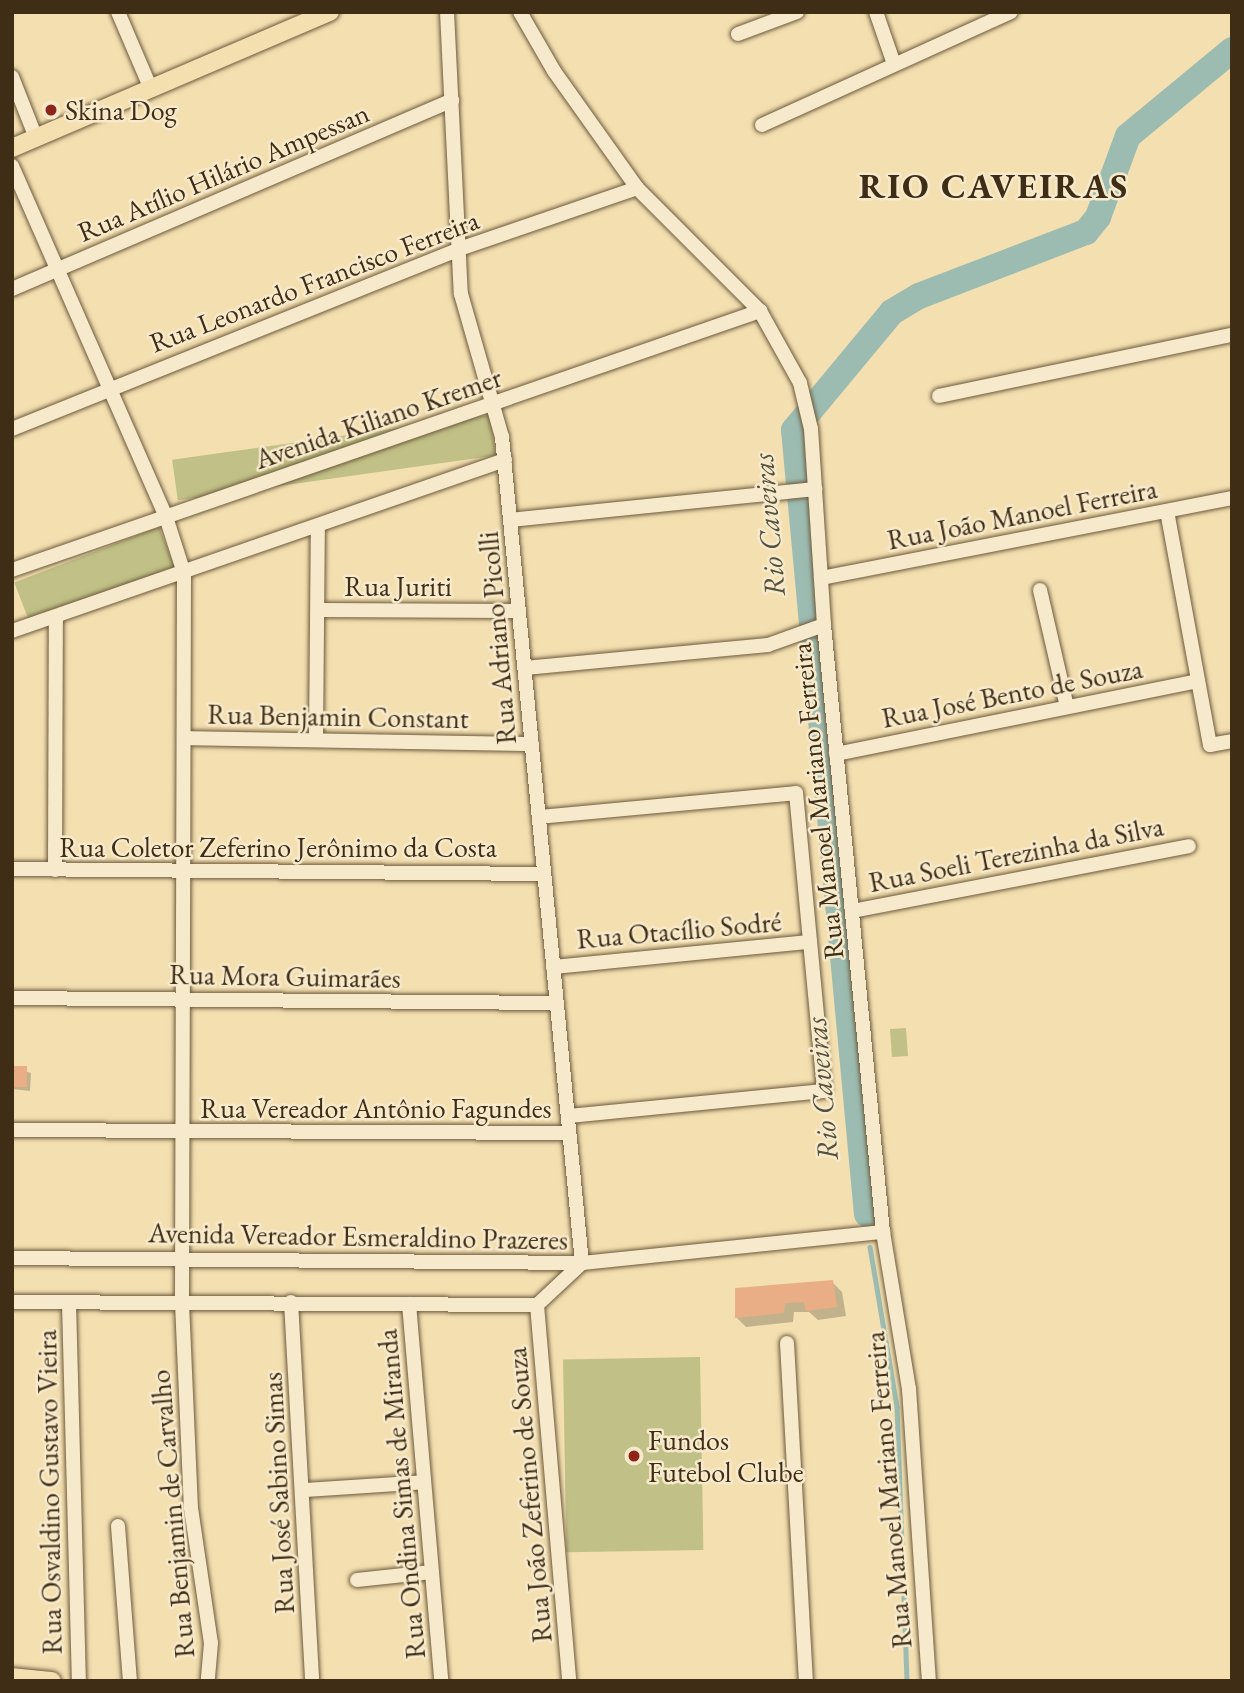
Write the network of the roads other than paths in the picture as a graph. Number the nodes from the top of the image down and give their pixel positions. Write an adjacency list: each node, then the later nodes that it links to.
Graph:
1 (118, 12): 11 (street)
2 (330, 12): 11 (main road)
3 (447, 12): 12 (street, Rua Adriano Picolli)
4 (520, 12): 17 (street, Rua Manoel Mariano Ferreira)
5 (797, 12): 8 (street)
6 (876, 12): 9 (street)
7 (1011, 12): 9 (street)
8 (738, 34)
9 (894, 64): 13 (street)
10 (12, 77): 14 (street)
11 (151, 89): 14 (main road)
12 (452, 100): 18 (street, Rua Adriano Picolli); 19 (street, Rua Atílio Hilário Ampessan)
13 (762, 125)
14 (36, 138): 15 (main road)
15 (12, 148)
16 (12, 166): 19 (street, Rua Benjamin de Carvalho)
17 (637, 188): 18 (street, Rua Leonardo Francisco Ferreira); 21 (street, Rua Manoel Mariano Ferreira)
18 (459, 249): 23 (street, Rua Leonardo Francisco Ferreira); 25 (street, Rua Adriano Picolli)
19 (59, 269): 20 (street, Rua Atílio Hilário Ampessan); 23 (street, Rua Benjamin de Carvalho)
20 (12, 289)
21 (760, 311): 25 (street, Avenida Kiliano Kremer); 28 (street, Rua Manoel Mariano Ferreira)
22 (1232, 335): 24 (street)
23 (110, 388): 26 (street, Rua Leonardo Francisco Ferreira); 31 (street, Rua Benjamin de Carvalho)
24 (939, 396)
25 (494, 403): 27 (street, Rua Adriano Picolli); 31 (street, Avenida Kiliano Kremer)
26 (12, 429)
27 (505, 460): 32 (street, Rua Adriano Picolli); 33 (street)
28 (812, 489): 32 (street); 36 (street, Rua Manoel Mariano Ferreira)
29 (1232, 498): 30 (street, Rua João Manoel Ferreira)
30 (1167, 511): 36 (street, Rua João Manoel Ferreira); 44 (street)
31 (166, 517): 34 (street, Avenida Kiliano Kremer); 35 (street, Rua Benjamin de Carvalho)
32 (510, 520): 39 (street, Rua Adriano Picolli)
33 (318, 526): 35 (street); 38 (street)
34 (12, 570)
35 (184, 573): 40 (street); 46 (street, Rua Benjamin de Carvalho)
36 (821, 579): 41 (street, Rua Manoel Mariano Ferreira)
37 (1040, 590): 45 (street)
38 (317, 610): 39 (street, Rua Juriti); 47 (street)
39 (519, 611): 43 (street, Rua Adriano Picolli)
40 (57, 617): 42 (street); 54 (street)
41 (823, 626): 43 (street); 50 (street, Rua Manoel Mariano Ferreira)
42 (12, 631)
43 (525, 668): 49 (street, Rua Adriano Picolli)
44 (1197, 681): 45 (street, Rua José Bento de Souza); 48 (street)
45 (1068, 707): 50 (street, Rua José Bento de Souza)
46 (185, 738): 47 (street, Rua Benjamin Constant); 55 (street, Rua Benjamin de Carvalho)
47 (316, 740): 49 (street, Rua Benjamin Constant)
48 (1232, 741)
49 (532, 744): 51 (street, Rua Adriano Picolli)
50 (836, 754): 57 (street, Rua Manoel Mariano Ferreira)
51 (539, 817): 56 (street, Rua Adriano Picolli); 58 (street)
52 (1189, 846): 57 (street, Rua Soeli Terezinha da Silva)
53 (12, 869): 54 (street, Rua Coletor Zeferino Jerônimo da Costa)
54 (55, 870): 55 (street, Rua Coletor Zeferino Jerônimo da Costa)
55 (184, 871): 56 (street, Rua Coletor Zeferino Jerônimo da Costa); 61 (street, Rua Benjamin de Carvalho)
56 (544, 874): 59 (street, Rua Adriano Picolli)
57 (852, 911): 67 (street, Rua Manoel Mariano Ferreira)
58 (810, 942): 59 (street, Rua Otacílio Sodré); 63 (street)
59 (553, 967): 62 (street, Rua Adriano Picolli)
60 (12, 998): 61 (street, Rua Mora Guimarães)
61 (183, 1000): 62 (street, Rua Mora Guimarães); 65 (street, Rua Benjamin de Carvalho)
62 (557, 1003): 63 (street, Rua Adriano Picolli)
63 (568, 1116): 66 (street, Rua Adriano Picolli)
64 (12, 1130): 65 (street, Rua Vereador Antônio Fagundes)
65 (182, 1131): 66 (street, Rua Vereador Antônio Fagundes); 69 (street, Rua Benjamin de Carvalho)
66 (569, 1133): 70 (street, Rua Adriano Picolli)
67 (883, 1232): 70 (street); 92 (street, Rua Manoel Mariano Ferreira)
68 (12, 1258): 69 (street, Avenida Vereador Esmeraldino Prazeres)
69 (182, 1258): 70 (street, Avenida Vereador Esmeraldino Prazeres); 73 (street, Rua Benjamin de Carvalho)
70 (582, 1263): 76 (street, Avenida Vereador Esmeraldino Prazeres)
71 (12, 1302): 72 (street)
72 (69, 1303): 73 (street); 85 (street, Rua Osvaldino Gustavo Vieira)
73 (182, 1303): 74 (street); 87 (street, Rua Benjamin de Carvalho)
74 (291, 1303): 75 (street); 79 (street, Rua José Sabino Simas)
75 (409, 1304): 76 (street); 78 (street, Rua Ondina Simas de Miranda)
76 (537, 1305): 90 (street, Rua João Zeferino de Souza)
77 (786, 1342): 91 (street)
78 (424, 1482): 79 (street); 81 (street, Rua Ondina Simas de Miranda)
79 (305, 1490): 88 (street, Rua José Sabino Simas)
80 (118, 1527): 86 (street)
81 (432, 1572): 82 (street); 89 (street, Rua Ondina Simas de Miranda)
82 (357, 1580)
83 (12, 1676): 84 (main road)
84 (52, 1681)
85 (79, 1681)
86 (130, 1681)
87 (208, 1681)
88 (312, 1681)
89 (442, 1681)
90 (569, 1681)
91 (806, 1681)
92 (929, 1681)

